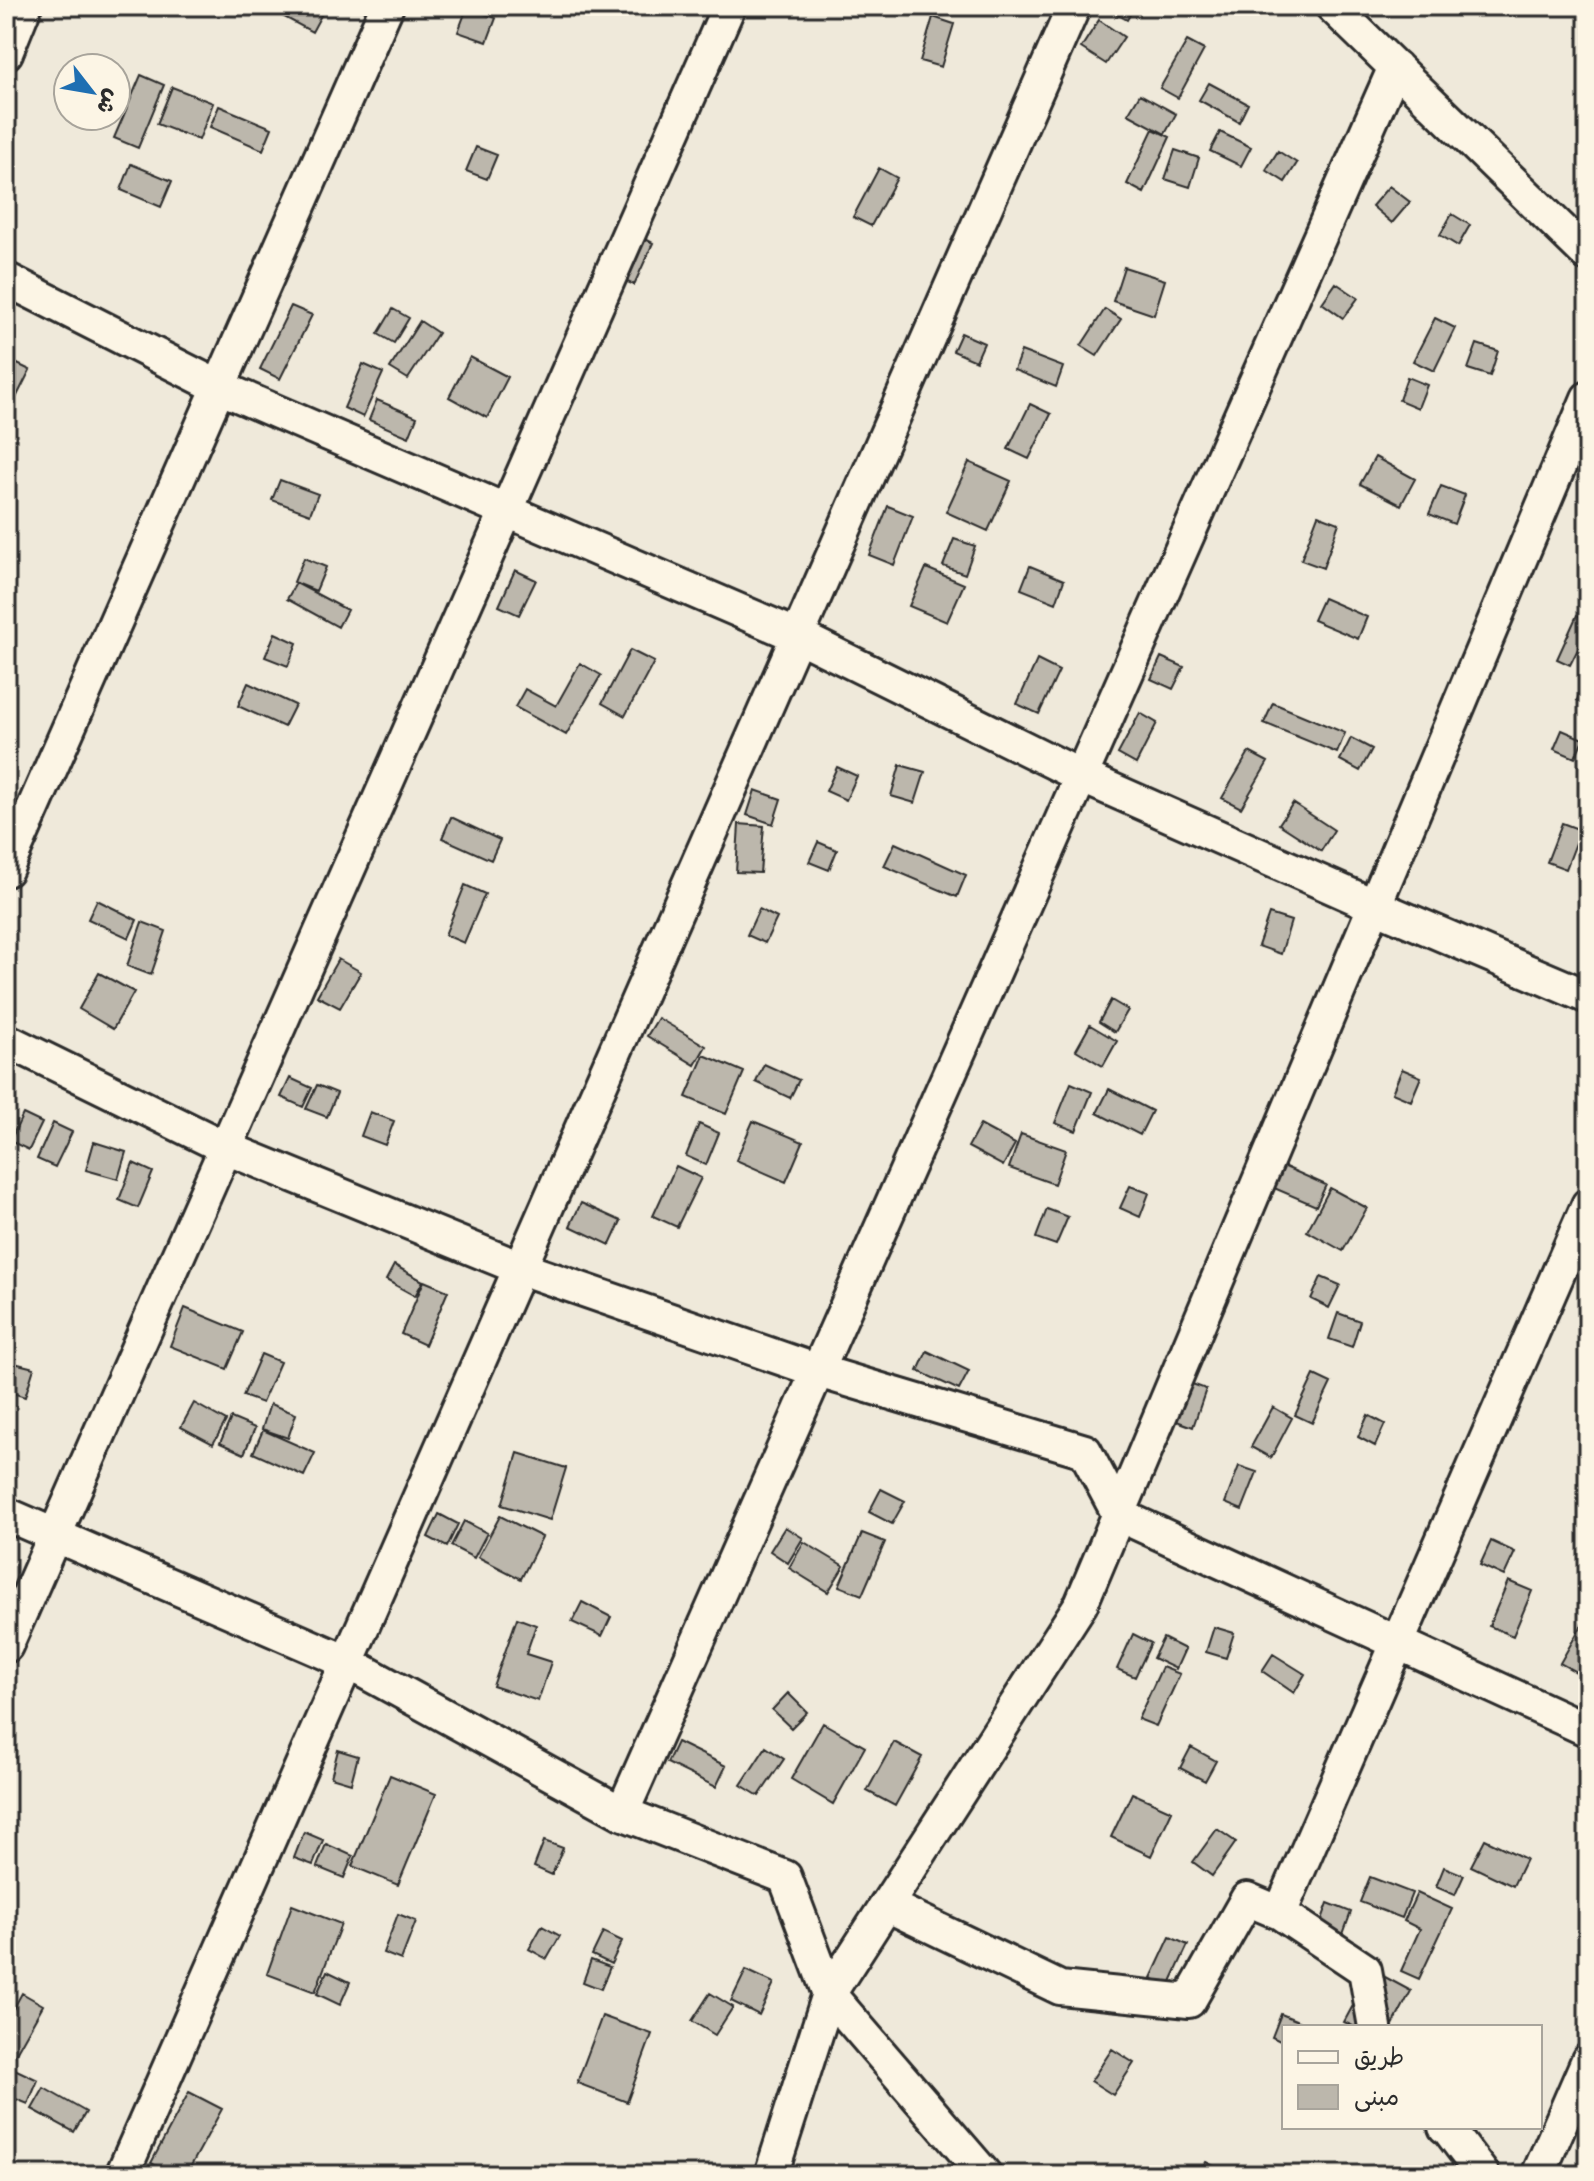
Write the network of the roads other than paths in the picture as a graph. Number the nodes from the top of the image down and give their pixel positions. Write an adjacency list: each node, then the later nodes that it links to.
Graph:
1 (25, 6): 6 (street)
2 (387, 6): 10 (street)
3 (729, 6): 12 (street)
4 (1074, 6): 13 (street)
5 (1332, 6): 7 (street)
6 (6, 53)
7 (1395, 67): 8 (street); 14 (street)
8 (1588, 255)
9 (6, 279): 10 (street)
10 (219, 387): 12 (street); 15 (street)
11 (1588, 398): 16 (street)
12 (507, 510): 13 (street); 19 (street)
13 (798, 636): 14 (street); 21 (street)
14 (1081, 776): 16 (street); 22 (street)
15 (6, 870)
16 (1375, 906): 17 (street); 24 (street)
17 (1588, 997)
18 (6, 1040): 19 (street)
19 (226, 1148): 21 (street); 25 (street)
20 (1588, 1205): 26 (street)
21 (520, 1268): 22 (street); 28 (street)
22 (818, 1371): 24 (street); 30 (street)
23 (6, 1514): 25 (street)
24 (1119, 1515): 26 (street); 31 (street)
25 (55, 1534): 27 (street); 28 (street)
26 (1398, 1642): 29 (street); 32 (street)
27 (6, 1646)
28 (347, 1662): 30 (street); 37 (street)
29 (1588, 1730)
30 (622, 1813): 33 (street)
31 (887, 1905): 32 (street); 33 (street)
32 (1280, 1913): 34 (street)
33 (829, 1994): 38 (street); 39 (street)
34 (1375, 2025)
35 (1588, 2060): 41 (street)
36 (1448, 2129): 40 (street)
37 (122, 2175)
38 (771, 2175)
39 (985, 2175)
40 (1483, 2175)
41 (1538, 2175)

